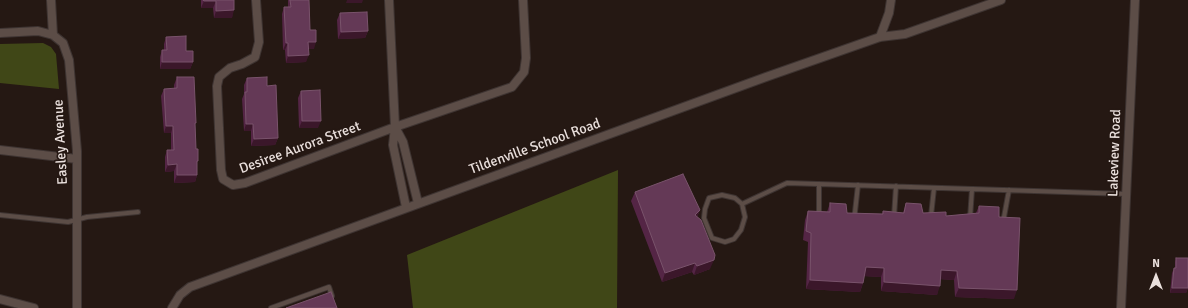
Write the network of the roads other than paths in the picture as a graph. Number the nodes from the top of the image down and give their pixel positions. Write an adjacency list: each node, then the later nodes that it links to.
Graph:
1 (51, 0): 9 (street)
2 (256, 0): 11 (street, Desiree Aurora Street)
3 (389, 0): 11 (street)
4 (523, 0): 11 (street)
5 (891, 0): 10 (street)
6 (1001, 0): 10 (street, Tildenville School Road)
7 (1134, 0): 20 (street, Lakeview Road)
8 (0, 33): 9 (street)
9 (53, 35): 13 (street, Easley Avenue)
10 (880, 37): 21 (street, Tildenville School Road)
11 (395, 127): 21 (street); 23 (street)
12 (0, 150): 13 (street)
13 (77, 159): 32 (street, Easley Avenue)
14 (819, 184): 15 (lane); 22 (lane); 24 (lane)
15 (858, 185): 16 (lane); 26 (lane)
16 (896, 186): 17 (lane); 29 (lane)
17 (934, 188): 18 (lane); 28 (lane)
18 (972, 189): 19 (lane); 31 (lane)
19 (1008, 190): 20 (lane); 30 (lane)
20 (1127, 194): 39 (street, Lakeview Road)
21 (418, 203): 23 (street, Tildenville School Road)
22 (742, 204): 22 (lane)
23 (406, 207): 37 (street, Tildenville School Road)
24 (818, 211)
25 (138, 212): 32 (lane)
26 (855, 212)
27 (0, 215): 32 (lane)
28 (931, 216)
29 (894, 217)
30 (1004, 217)
31 (970, 219)
32 (77, 220): 36 (street, Easley Avenue)
33 (0, 299): 35 (street)
34 (334, 301): 38 (lane)
35 (30, 308)
36 (77, 308)
37 (171, 308)
38 (270, 308)
39 (1121, 308)

